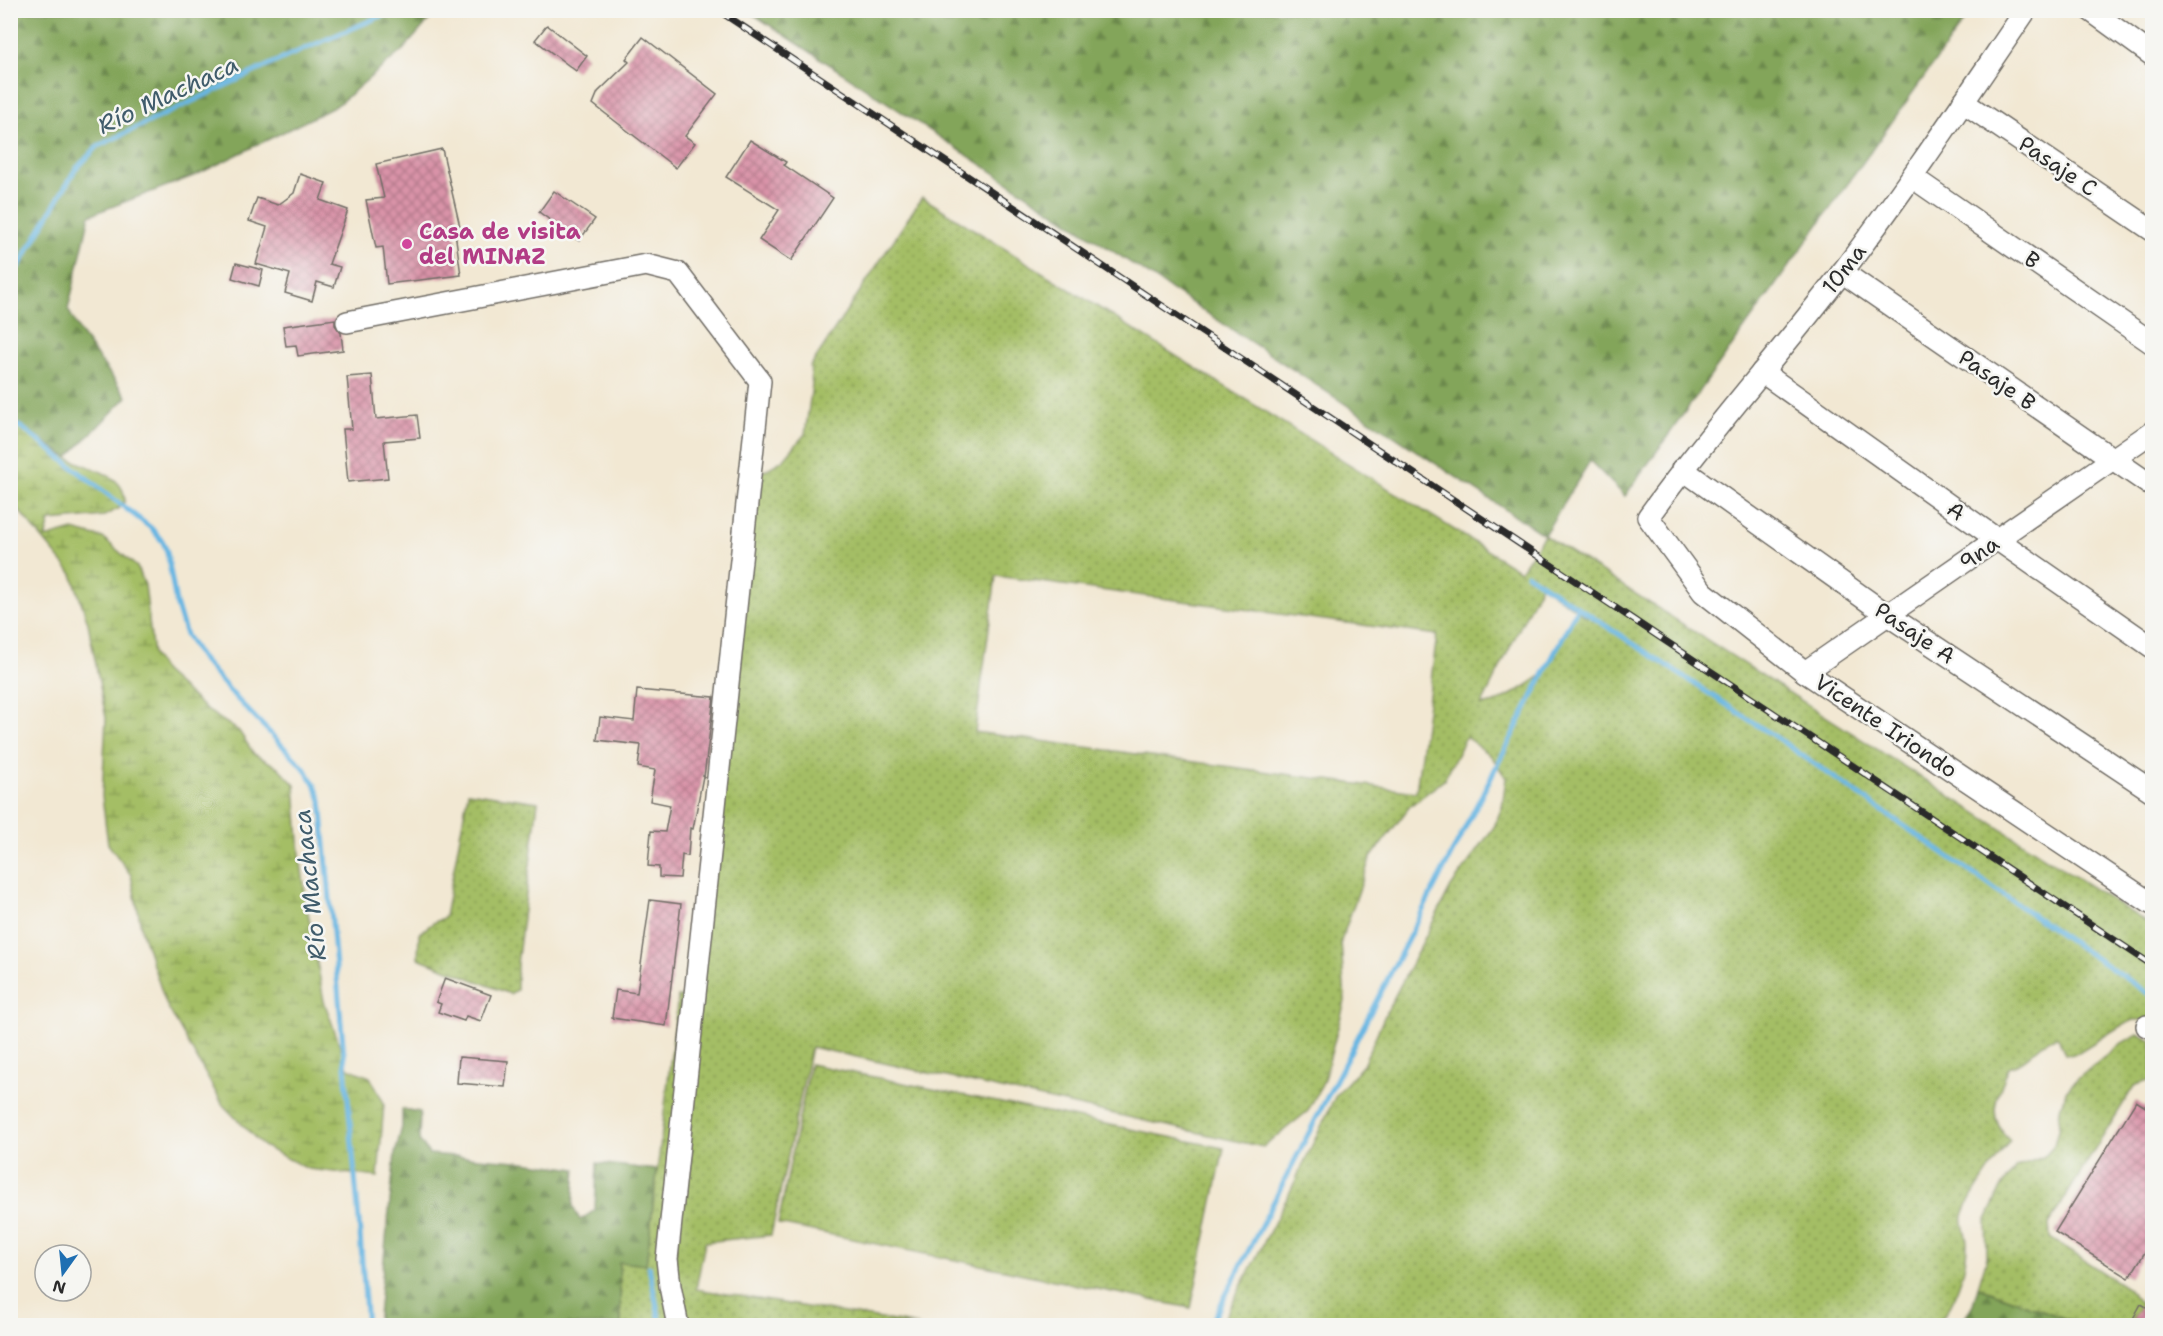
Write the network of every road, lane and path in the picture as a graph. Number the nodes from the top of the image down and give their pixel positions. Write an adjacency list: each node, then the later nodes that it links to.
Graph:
1 (2026, 10): 4 (street, 10ma)
2 (2090, 10): 3 (street)
3 (2152, 55)
4 (1963, 102): 5 (street, 10ma); 6 (street, Pasaje C)
5 (1912, 177): 7 (street, 10ma); 9 (street, B)
6 (2152, 230)
7 (1842, 272): 10 (street, 10ma); 12 (street, Pasaje B)
8 (347, 322): 22 (street)
9 (2152, 343)
10 (1761, 372): 13 (street, 10ma); 16 (street, A)
11 (2152, 432): 12 (street, 9na)
12 (2111, 459): 14 (street, Pasaje B); 16 (street, 9na)
13 (1682, 469): 15 (street, 10ma); 17 (street, Pasaje A)
14 (2152, 486)
15 (1648, 516): 19 (street, Vicente Iriondo)
16 (1998, 540): 17 (street, 9na); 18 (street, A)
17 (1889, 616): 19 (street, 9na); 20 (street, Pasaje A)
18 (2152, 647)
19 (1805, 672): 21 (street, Vicente Iriondo)
20 (2152, 791)
21 (2152, 904)
22 (678, 1326)

